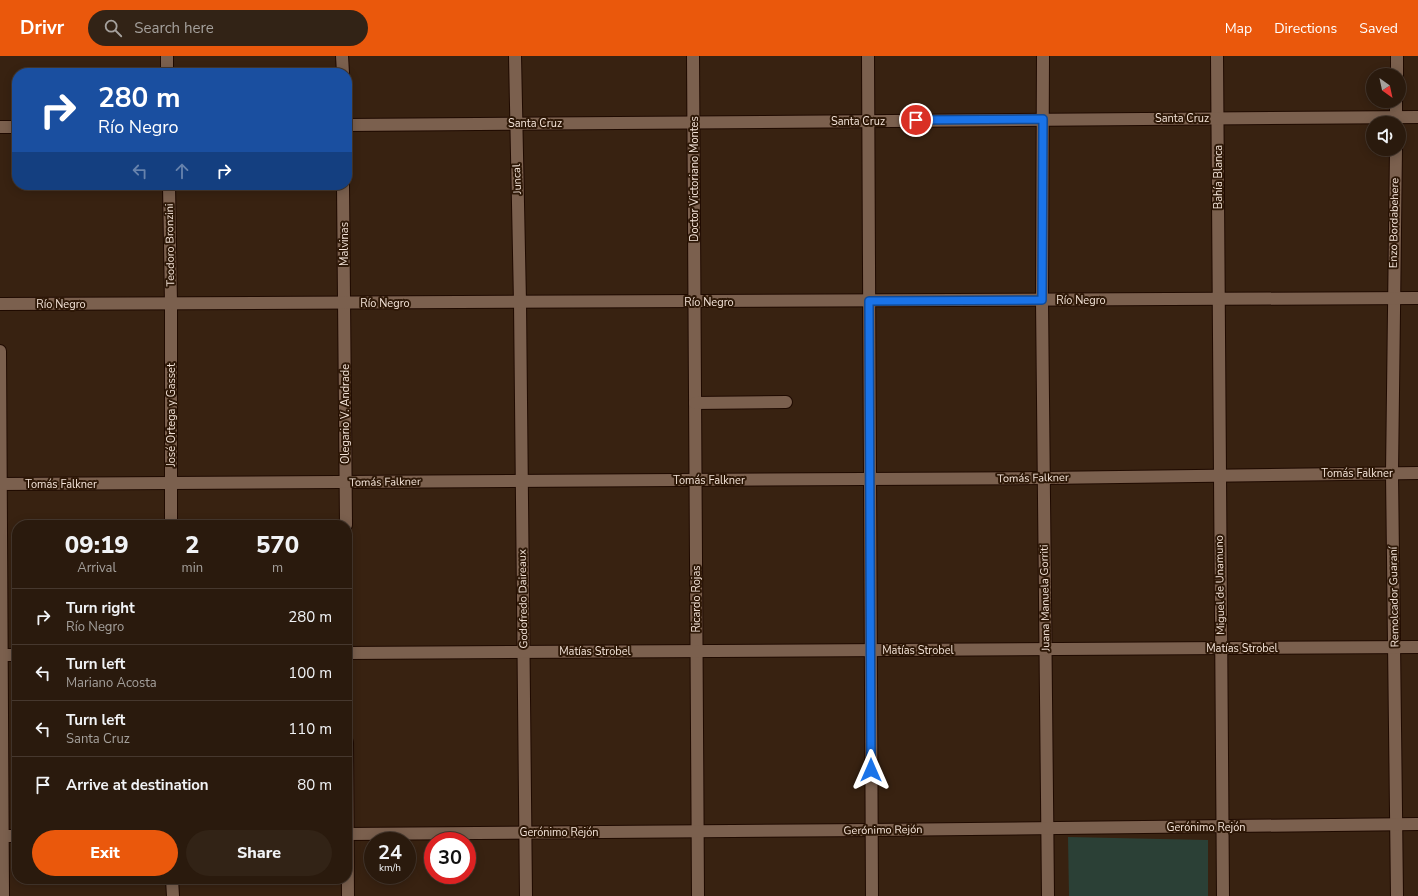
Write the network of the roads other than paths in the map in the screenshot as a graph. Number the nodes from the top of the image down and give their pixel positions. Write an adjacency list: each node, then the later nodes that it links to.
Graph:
1 (167, 56): 9 (street)
2 (342, 56): 10 (street)
3 (515, 56): 19 (street, Juncal)
4 (693, 56): 18 (street, Doctor Victoriano Montes)
5 (868, 56): 17 (street)
6 (1043, 56): 14 (street, Juana Manuela Gorriti)
7 (1217, 56): 12 (street, Bahía Blanca)
8 (1397, 56): 11 (street)
9 (167, 68)
10 (343, 68)
11 (1397, 68)
12 (1218, 118): 14 (street, Santa Cruz); 16 (street, Santa Cruz); 28 (street, Bahía Blanca)
13 (1418, 118): 15 (street, Santa Cruz)
14 (1043, 119): 17 (street, Santa Cruz); 29 (street, Juana Manuela Gorriti)
15 (1406, 119)
16 (1366, 120)
17 (869, 121): 18 (street, Santa Cruz); 30 (street)
18 (693, 122): 19 (street, Santa Cruz); 32 (street, Doctor Victoriano Montes)
19 (515, 124): 20 (street, Santa Cruz); 31 (street, Juncal)
20 (352, 125)
21 (0, 127): 22 (street)
22 (12, 127)
23 (1396, 156): 26 (street, Enzo Bordabehere)
24 (169, 190): 35 (street, Teodoro Bronzini)
25 (343, 190): 33 (street, Malvinas)
26 (1393, 298): 27 (street, Río Negro); 28 (street, Río Negro); 39 (street, Remolcador Guaraní)
27 (1418, 298)
28 (1218, 299): 29 (street, Río Negro); 41 (street, Miguel de Unamuno)
29 (1042, 300): 30 (street, Río Negro); 42 (street, Juana Manuela Gorriti)
30 (869, 301): 32 (street, Río Negro); 43 (street)
31 (520, 302): 32 (street, Río Negro); 33 (street, Río Negro); 44 (street, Godofredo Daireaux)
32 (694, 302): 38 (street, Ricardo Rojas)
33 (344, 303): 35 (street, Río Negro); 46 (street, Olegario V. Andrade)
34 (0, 304): 35 (street, Río Negro)
35 (171, 304): 47 (street, José Ortega y Gasset)
36 (0, 351): 48 (street)
37 (786, 402): 38 (street)
38 (695, 403): 45 (street, Ricardo Rojas)
39 (1392, 473): 40 (street, Tomás Falkner); 41 (street, Tomás Falkner); 51 (street, Remolcador Guaraní)
40 (1418, 473)
41 (1219, 474): 42 (street, Tomás Falkner); 53 (street, Miguel de Unamuno)
42 (1044, 478): 43 (street, Tomás Falkner); 54 (street, Juana Manuela Gorriti)
43 (870, 479): 45 (street, Tomás Falkner); 55 (street)
44 (522, 480): 45 (street, Tomás Falkner); 46 (street, Tomás Falkner); 57 (street, Godofredo Daireaux)
45 (696, 480): 56 (street, Ricardo Rojas)
46 (345, 482): 47 (street, Tomás Falkner); 50 (street, Olegario V. Andrade)
47 (171, 483): 48 (street, Tomás Falkner); 49 (street, José Ortega y Gasset)
48 (0, 484): 59 (street)
49 (171, 520)
50 (346, 520)
51 (1395, 647): 52 (street, Matías Strobel); 53 (street, Matías Strobel); 61 (street, Remolcador Guaraní)
52 (1418, 647)
53 (1221, 648): 54 (street, Matías Strobel); 64 (street, Miguel de Unamuno)
54 (1046, 649): 55 (street, Matías Strobel); 63 (street, Juana Manuela Gorriti)
55 (871, 650): 56 (street, Matías Strobel); 65 (street)
56 (697, 651): 57 (street, Matías Strobel); 66 (street, Ricardo Rojas)
57 (524, 652): 58 (street, Matías Strobel); 67 (street, Godofredo Daireaux)
58 (352, 653)
59 (1, 655): 60 (street); 69 (street)
60 (12, 655)
61 (1396, 824): 62 (street, Gerónimo Rejón); 64 (street, Gerónimo Rejón); 81 (street, Remolcador Guaraní)
62 (1418, 824)
63 (1047, 827): 64 (street, Gerónimo Rejón); 65 (street, Gerónimo Rejón); 79 (street, Juana Manuela Gorriti)
64 (1223, 827): 80 (street, Miguel de Unamuno)
65 (872, 830): 66 (street, Gerónimo Rejón); 78 (street)
66 (698, 831): 67 (street, Gerónimo Rejón); 77 (street, Ricardo Rojas)
67 (526, 832): 68 (street, Gerónimo Rejón); 76 (street, Godofredo Daireaux)
68 (352, 834)
69 (1, 836): 70 (street); 73 (street)
70 (12, 836)
71 (172, 884): 74 (street)
72 (348, 884): 75 (street)
73 (3, 896)
74 (173, 896)
75 (348, 896)
76 (526, 896)
77 (698, 896)
78 (872, 896)
79 (1048, 896)
80 (1223, 896)
81 (1397, 896)

